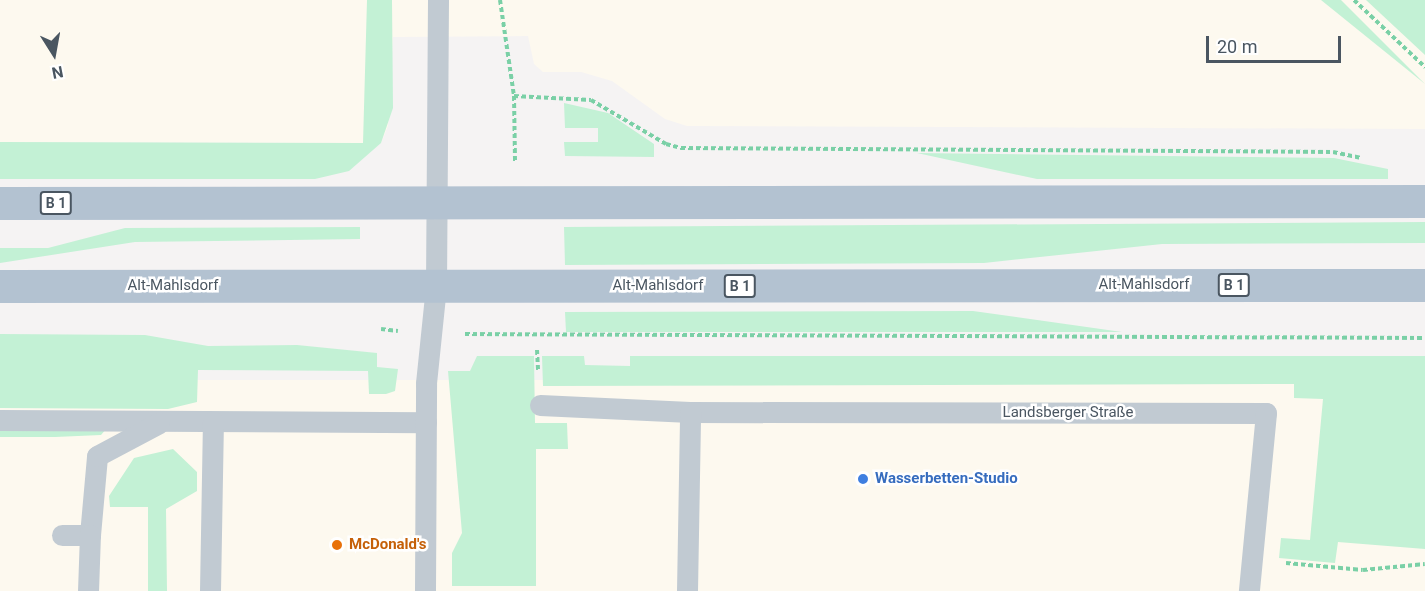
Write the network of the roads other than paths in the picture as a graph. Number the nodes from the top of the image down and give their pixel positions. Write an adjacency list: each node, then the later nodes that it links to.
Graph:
1 (438, 0): 3 (lane)
2 (1425, 201): 3 (main road, B 1)
3 (436, 202): 4 (main road, B 1); 7 (lane)
4 (0, 203)
5 (1425, 285): 7 (main road, Alt-Mahlsdorf / B 1)
6 (0, 286): 7 (main road, Alt-Mahlsdorf / B 1)
7 (436, 286): 13 (lane)
8 (540, 405): 9 (lane, Landsberger Straße)
9 (690, 412): 19 (lane); 20 (lane, Landsberger Straße)
10 (0, 420): 11 (lane)
11 (162, 422): 12 (lane); 15 (lane)
12 (213, 422): 13 (lane); 17 (lane)
13 (426, 422): 18 (lane)
14 (62, 535): 15 (lane)
15 (90, 535): 16 (lane)
16 (88, 591)
17 (210, 591)
18 (425, 591)
19 (687, 591)
20 (1249, 591)

